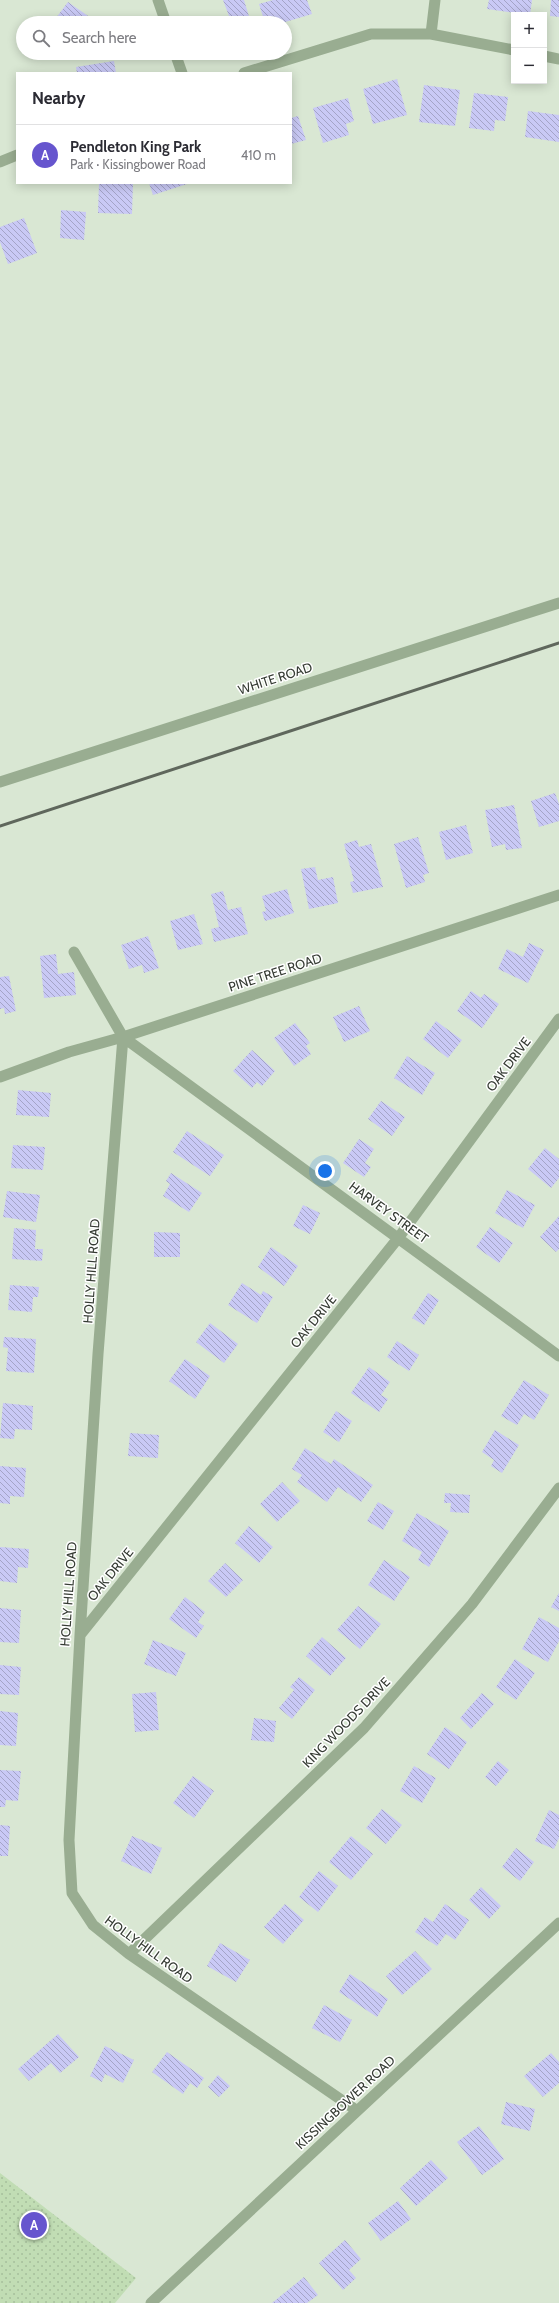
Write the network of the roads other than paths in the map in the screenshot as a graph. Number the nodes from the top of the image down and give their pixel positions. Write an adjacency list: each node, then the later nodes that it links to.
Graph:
1 (158, 0): 3 (street)
2 (435, 0): 4 (street)
3 (164, 16)
4 (431, 34): 5 (street); 7 (street)
5 (511, 49)
6 (547, 57): 8 (street)
7 (292, 58)
8 (559, 59)
9 (178, 60): 11 (street)
10 (286, 60): 12 (street)
11 (182, 72)
12 (247, 72)
13 (16, 155): 14 (street)
14 (0, 162)
15 (559, 603): 16 (street, WHITE ROAD)
16 (0, 782)
17 (559, 895): 20 (street, PINE TREE ROAD)
18 (74, 952): 20 (street)
19 (559, 1019): 22 (street, OAK DRIVE)
20 (123, 1037): 21 (street, PINE TREE ROAD); 22 (street, HARVEY STREET); 25 (street, HOLLY HILL ROAD)
21 (0, 1077)
22 (399, 1236): 23 (street, HARVEY STREET); 25 (street, OAK DRIVE)
23 (559, 1356)
24 (559, 1488): 27 (street, KING WOODS DRIVE)
25 (80, 1635): 27 (street, HOLLY HILL ROAD)
26 (559, 1923): 28 (street, KISSINGBOWER ROAD)
27 (129, 1954): 28 (street, HOLLY HILL ROAD)
28 (356, 2110): 29 (street, KISSINGBOWER ROAD)
29 (151, 2303)

